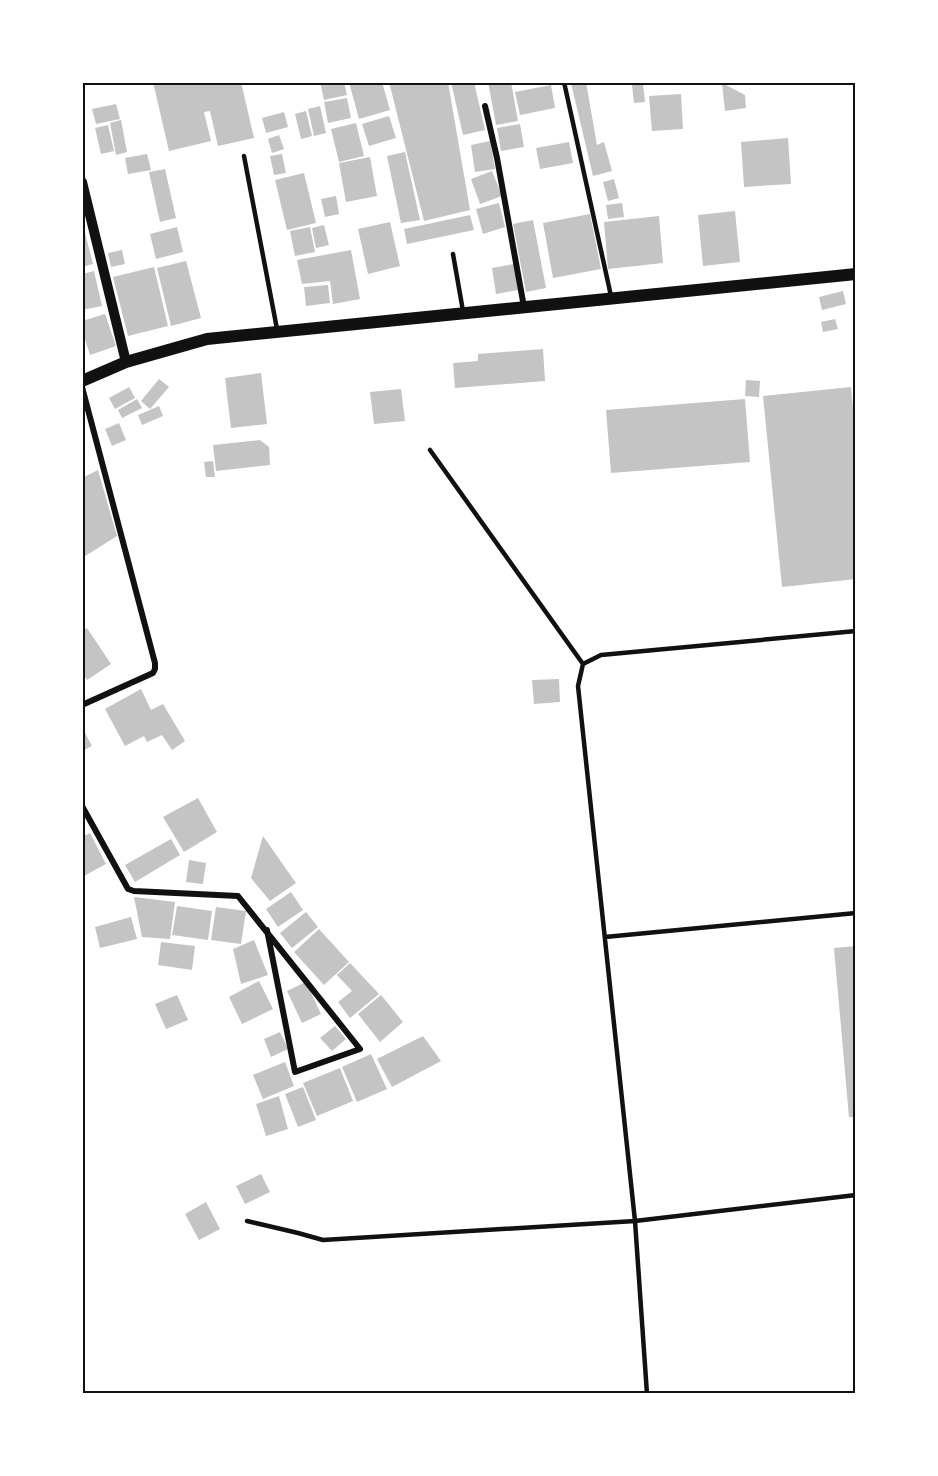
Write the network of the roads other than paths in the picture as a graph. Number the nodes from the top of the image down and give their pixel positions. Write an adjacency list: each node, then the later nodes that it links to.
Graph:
1 (564, 82): 7 (lane)
2 (485, 106): 8 (street)
3 (244, 156): 10 (lane)
4 (82, 182): 11 (street)
5 (453, 254): 9 (lane)
6 (855, 274): 7 (main road)
7 (612, 298): 8 (main road)
8 (524, 307): 9 (main road)
9 (463, 314): 10 (main road)
10 (278, 332): 11 (main road)
11 (126, 362): 12 (main road)
12 (82, 381)
13 (82, 387): 17 (street)
14 (430, 450): 16 (lane)
15 (855, 631): 16 (lane)
16 (583, 664): 21 (lane)
17 (82, 705)
18 (82, 806): 20 (street)
19 (855, 913): 21 (lane)
20 (267, 930): 20 (street)
21 (605, 937): 24 (lane)
22 (855, 1195): 24 (lane)
23 (247, 1221): 24 (lane)
24 (635, 1221): 25 (lane)
25 (647, 1394)

